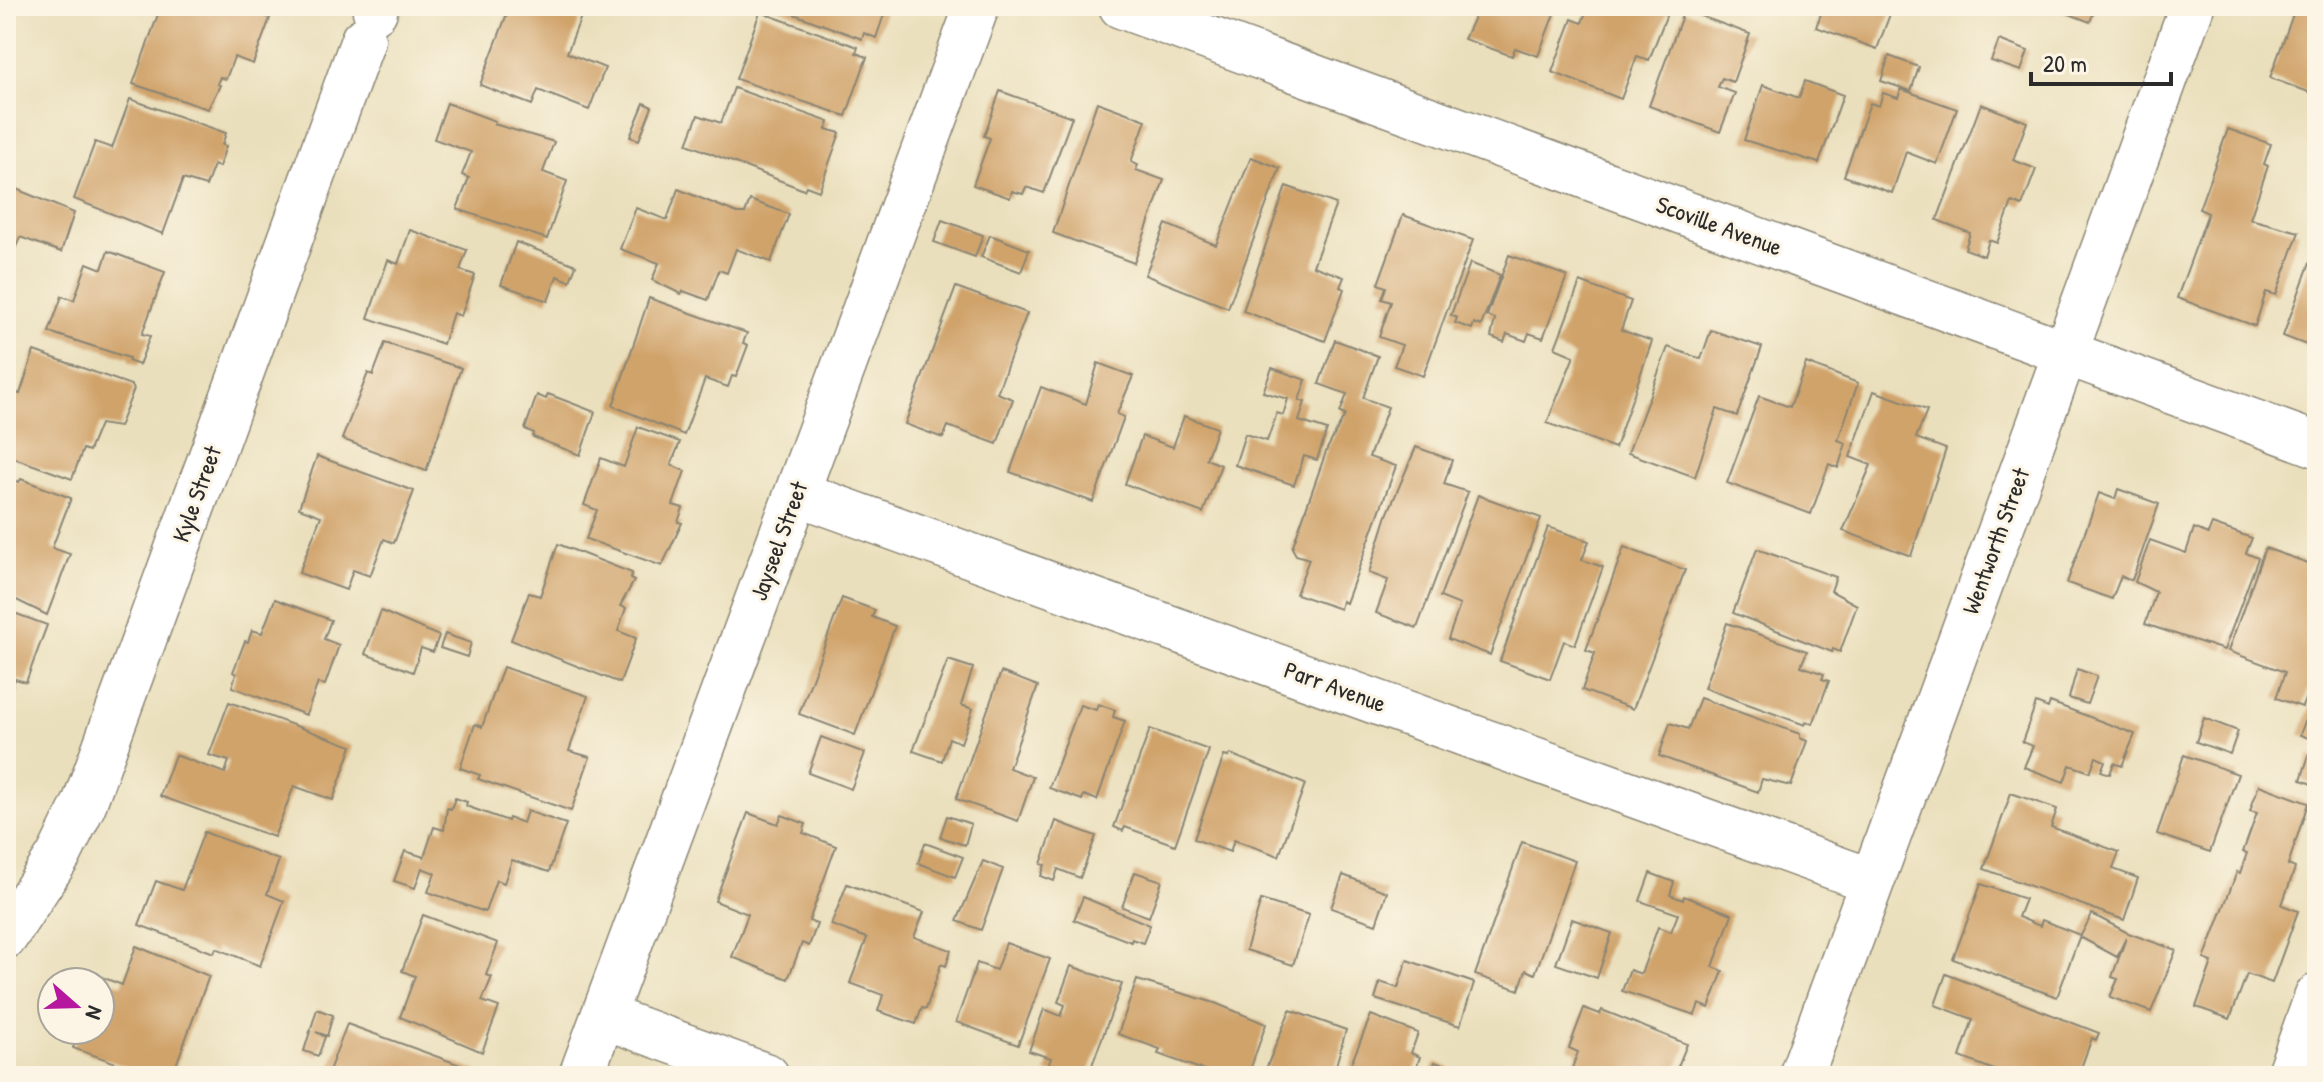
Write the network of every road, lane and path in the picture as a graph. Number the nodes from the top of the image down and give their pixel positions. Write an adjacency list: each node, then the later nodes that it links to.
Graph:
1 (977, 6): 7 (street, Jayseel Street)
2 (1121, 6): 5 (street, Scoville Avenue)
3 (2192, 6): 5 (street, Wentworth Street)
4 (371, 19): 9 (street, Kyle Street)
5 (2063, 354): 6 (street, Scoville Avenue); 8 (street, Wentworth Street)
6 (2317, 445)
7 (797, 493): 8 (street, Parr Avenue); 11 (street, Jayseel Street)
8 (1872, 881): 14 (street, Wentworth Street)
9 (6, 936)
10 (2317, 996): 15 (street)
11 (603, 1016): 12 (street, Jayseel Street); 13 (street)
12 (581, 1076)
13 (767, 1076)
14 (1801, 1076)
15 (2288, 1076)

